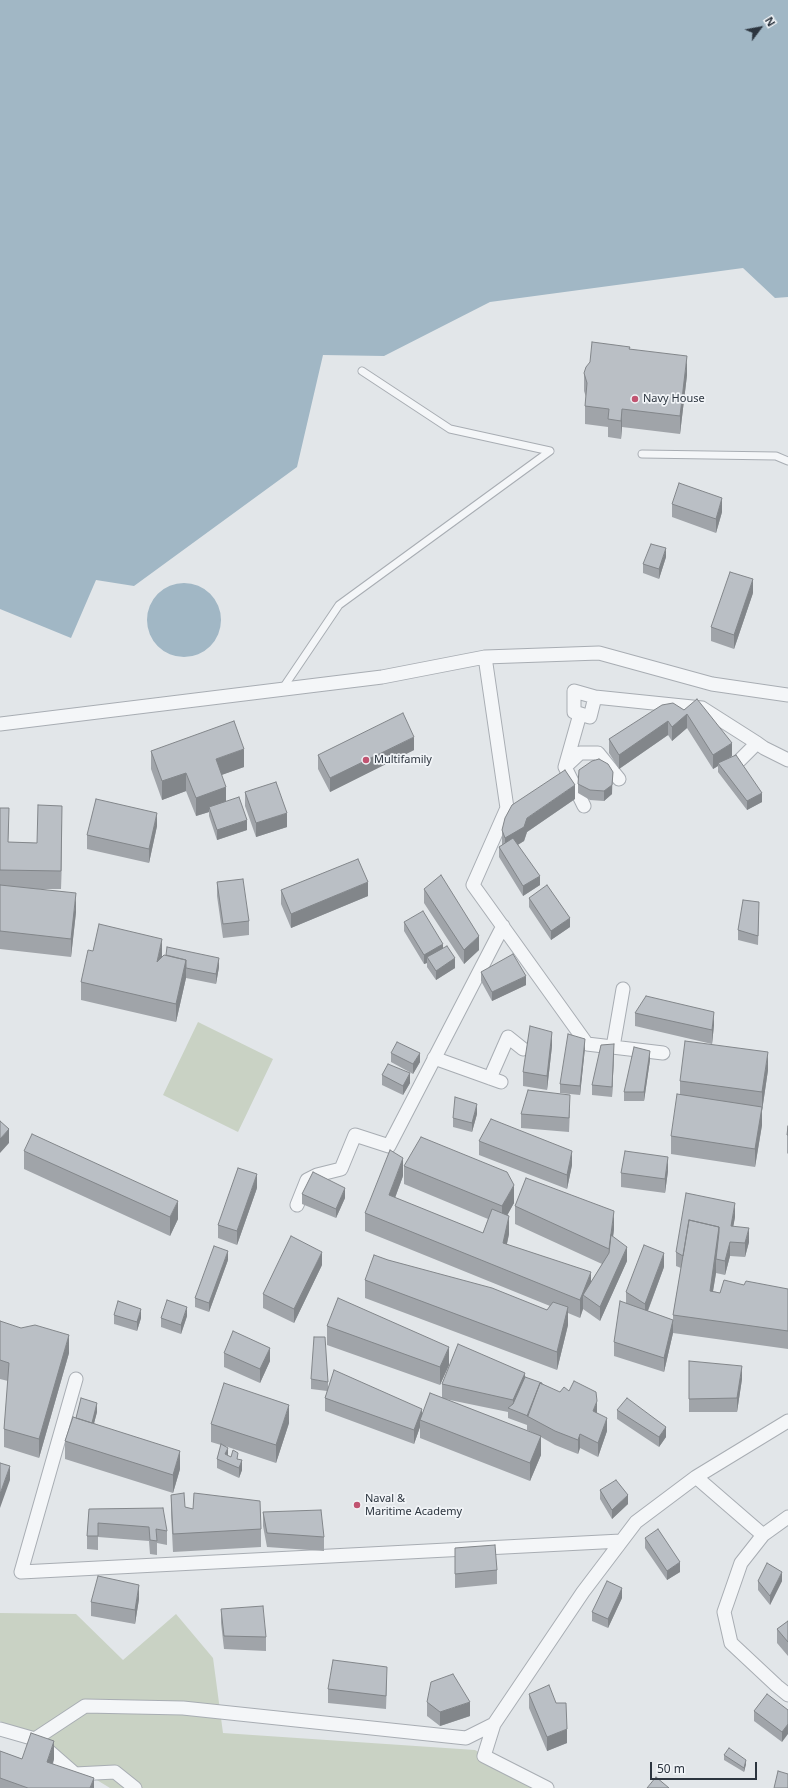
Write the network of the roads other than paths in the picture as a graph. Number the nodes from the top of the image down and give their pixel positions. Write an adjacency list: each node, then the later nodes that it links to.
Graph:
1 (362, 371): 5 (lane)
2 (642, 454): 3 (lane)
3 (788, 462)
4 (485, 657): 5 (street); 6 (street); 16 (street)
5 (284, 688): 9 (street)
6 (788, 695)
7 (595, 697): 8 (street); 8 (street); 10 (street)
8 (580, 714): 13 (street)
9 (0, 724)
10 (757, 743): 11 (street); 12 (street)
11 (740, 760)
12 (788, 760)
13 (565, 767): 14 (street); 15 (street)
14 (619, 779)
15 (584, 806)
16 (503, 926): 18 (street); 21 (street)
17 (623, 990): 18 (street)
18 (612, 1047): 20 (street)
19 (523, 1049): 21 (street)
20 (663, 1053)
21 (434, 1058): 22 (street)
22 (297, 1205)
23 (76, 1379): 28 (street)
24 (788, 1421): 25 (street)
25 (696, 1477): 27 (street); 28 (street)
26 (788, 1517): 27 (street)
27 (763, 1535): 29 (street)
28 (622, 1541): 30 (street)
29 (788, 1694)
30 (494, 1724): 32 (street); 34 (street)
31 (0, 1729): 32 (street)
32 (35, 1739): 33 (street)
33 (135, 1788)
34 (547, 1788)

